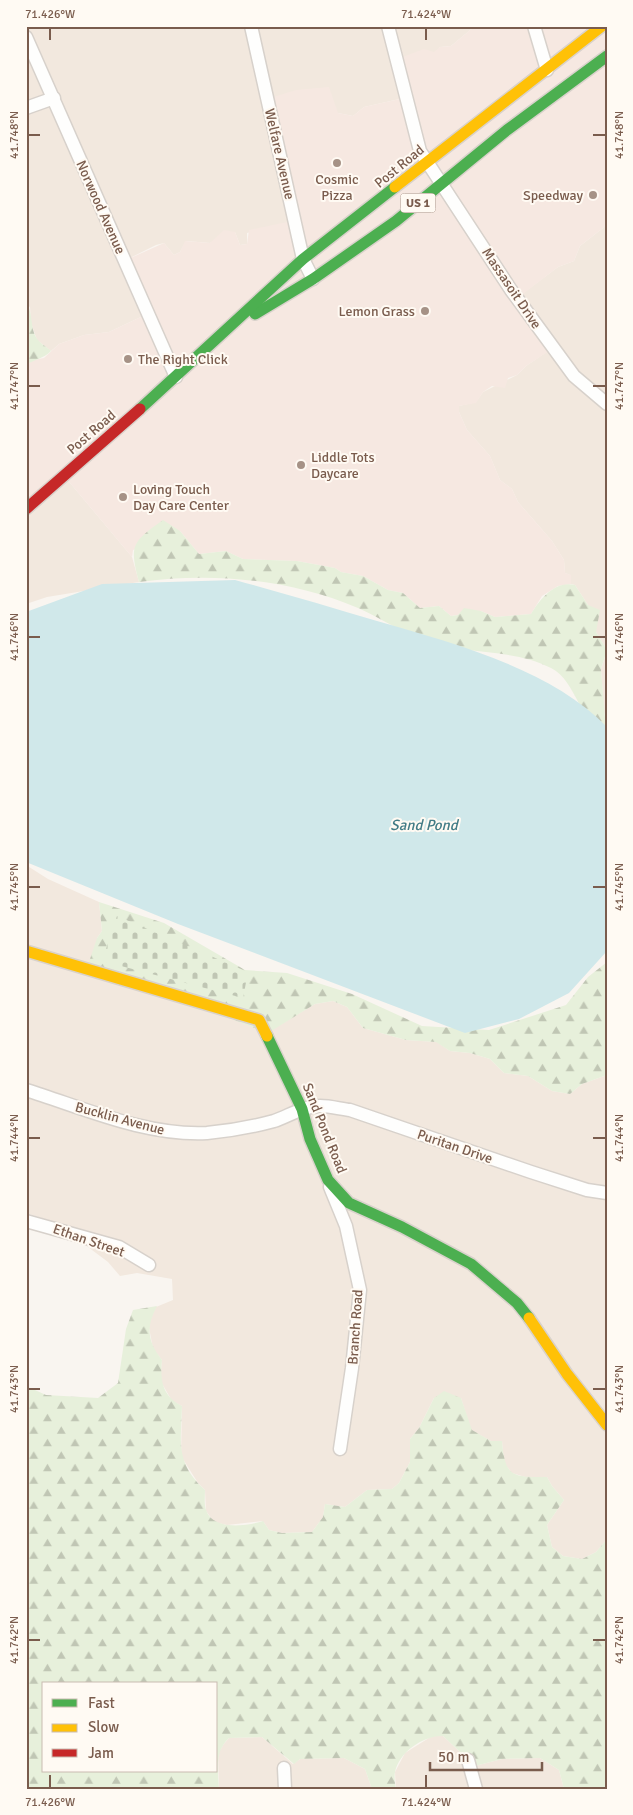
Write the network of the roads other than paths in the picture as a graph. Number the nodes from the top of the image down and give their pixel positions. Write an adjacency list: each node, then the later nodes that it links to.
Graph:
1 (251, 26): 12 (street, Welfare Avenue)
2 (388, 26): 10 (street, Massasoit Drive)
3 (534, 26): 7 (street)
4 (602, 26): 7 (main road, Post Road / US 1)
5 (26, 37): 8 (street, Norwood Avenue)
6 (607, 56): 11 (main road, Post Road / US 1)
7 (547, 70): 10 (main road, Post Road / US 1)
8 (54, 98): 9 (street); 15 (street, Norwood Avenue)
9 (26, 108)
10 (427, 164): 11 (street, Massasoit Drive); 12 (main road, Post Road / US 1)
11 (441, 184): 13 (main road, Post Road / US 1); 16 (street, Massasoit Drive)
12 (304, 259): 13 (street, Welfare Avenue); 14 (main road, Post Road / US 1)
13 (313, 279): 14 (main road, Post Road / US 1)
14 (220, 335): 15 (main road, Post Road / US 1)
15 (176, 377): 17 (main road, Post Road / US 1)
16 (607, 404)
17 (26, 509)
18 (26, 951): 20 (main road, Sand Pond Road)
19 (26, 1090): 20 (street, Bucklin Avenue)
20 (302, 1109): 21 (main road, Sand Pond Road); 22 (street, Puritan Drive)
21 (328, 1180): 25 (main road, Sand Pond Road); 26 (street, Branch Road)
22 (607, 1193)
23 (26, 1221): 24 (street, Ethan Street)
24 (149, 1265)
25 (607, 1425)
26 (340, 1449)
27 (468, 1760): 30 (street)
28 (284, 1768): 29 (street)
29 (285, 1789)
30 (476, 1789)

